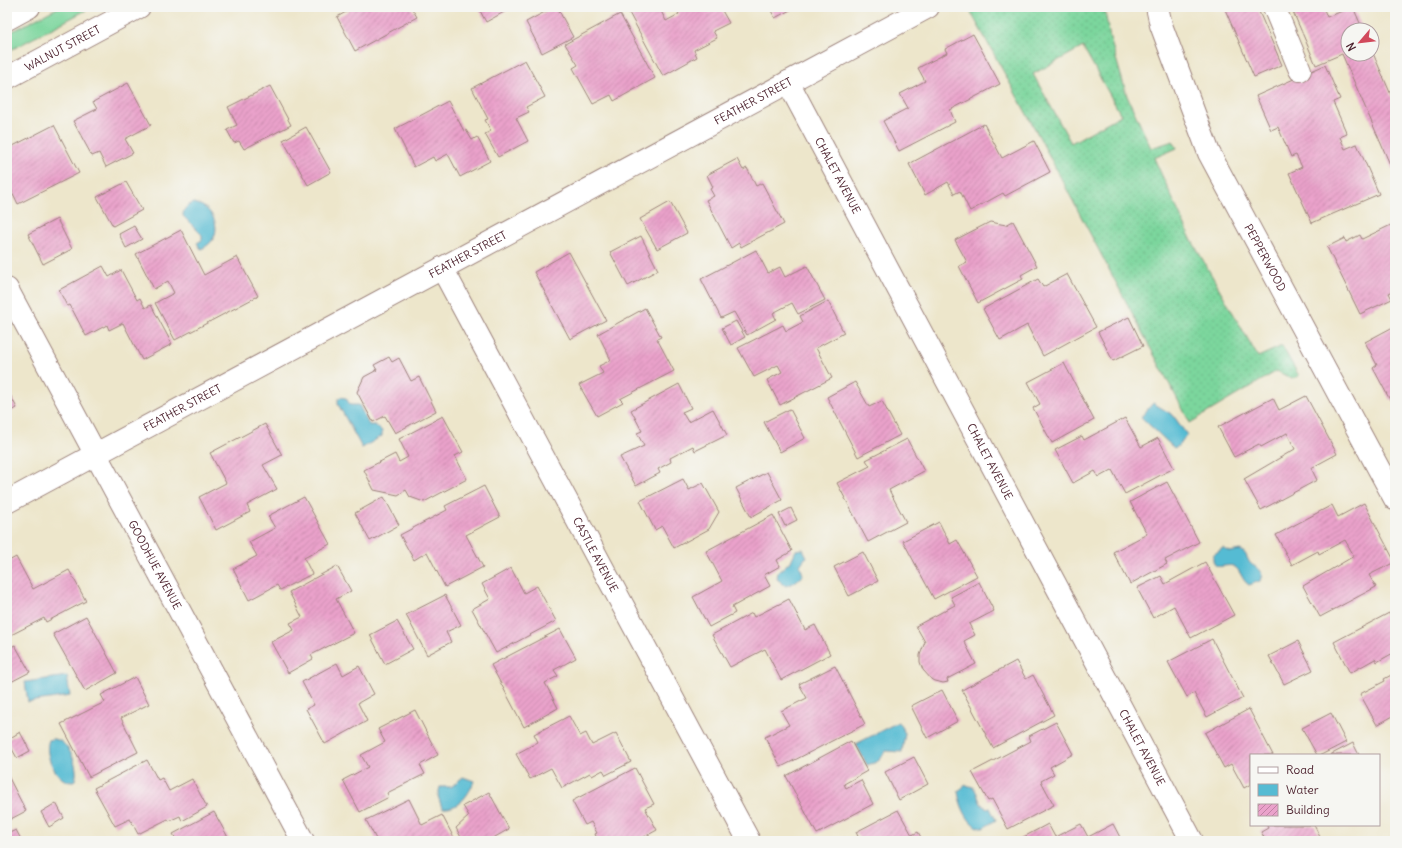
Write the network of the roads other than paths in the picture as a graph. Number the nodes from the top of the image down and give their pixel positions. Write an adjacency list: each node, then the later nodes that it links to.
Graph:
1 (29, 7): 6 (street)
2 (139, 7): 8 (street, WALNUT STREET)
3 (928, 7): 9 (street, FEATHER STREET)
4 (1157, 7): 13 (street, PEPPERWOOD)
5 (1274, 7): 7 (street)
6 (7, 19)
7 (1300, 70)
8 (7, 78)
9 (788, 82): 10 (street, FEATHER STREET); 17 (street, CHALET AVENUE)
10 (442, 268): 12 (street, FEATHER STREET); 16 (street, CASTLE AVENUE)
11 (7, 289): 12 (street, GOODHUE AVENUE)
12 (96, 454): 14 (street, FEATHER STREET); 15 (street, GOODHUE AVENUE)
13 (1392, 486)
14 (7, 502)
15 (303, 841)
16 (749, 841)
17 (1192, 841)

